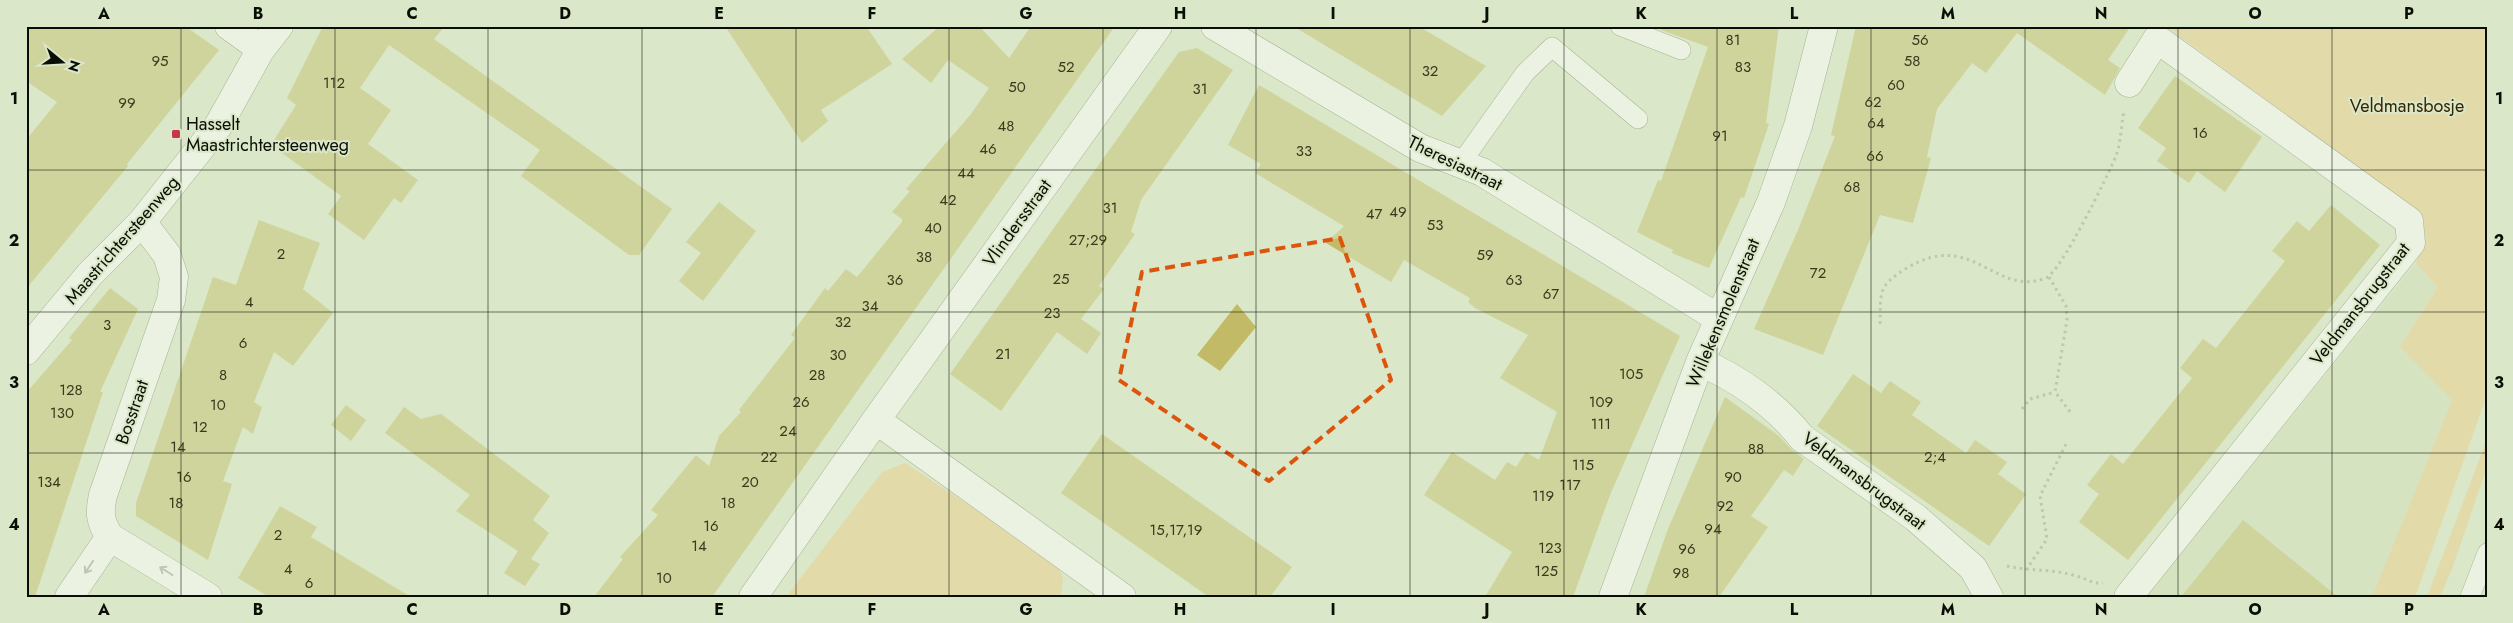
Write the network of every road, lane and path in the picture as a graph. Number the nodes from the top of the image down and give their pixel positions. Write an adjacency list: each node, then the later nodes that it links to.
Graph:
1 (229, 26): 7 (street)
2 (279, 26): 7 (street, Maastrichtersteenweg)
3 (1158, 26): 21 (street, Vlindersstraat)
4 (1215, 26): 11 (street, Theresiastraat)
5 (1620, 26): 8 (lane)
6 (1824, 26): 14 (street, Willekensmolenstraat)
7 (261, 49): 12 (street, Maastrichtersteenweg)
8 (1681, 50)
9 (2130, 83): 13 (path); 27 (street, Veldmansbrugstraat)
10 (1638, 119): 11 (lane)
11 (1460, 163): 14 (street, Theresiastraat)
12 (142, 222): 16 (street, Maastrichtersteenweg); 23 (street, Bosstraat)
13 (2049, 277): 15 (path); 18 (path)
14 (1718, 318): 17 (street, Willekensmolenstraat)
15 (1880, 324)
16 (26, 351)
17 (1700, 362): 25 (street, Veldmansbrugstraat); 33 (street, Willekensmolenstraat)
18 (2055, 392): 19 (path); 20 (path)
19 (2022, 409)
20 (2071, 413)
21 (876, 420): 28 (street); 31 (street, Vlindersstraat)
22 (2066, 444): 26 (path)
23 (110, 537): 29 (street, one-way to 29); 30 (street, one-way to 23)
24 (2487, 552): 35 (lane)
25 (1973, 568): 26 (path); 34 (street, Veldmansbrugstraat)
26 (2026, 570): 27 (path)
27 (2136, 586)
28 (1090, 588): 32 (street)
29 (69, 597)
30 (208, 597)
31 (753, 597)
32 (1122, 597)
33 (1613, 597)
34 (1989, 597)
35 (2470, 597)

